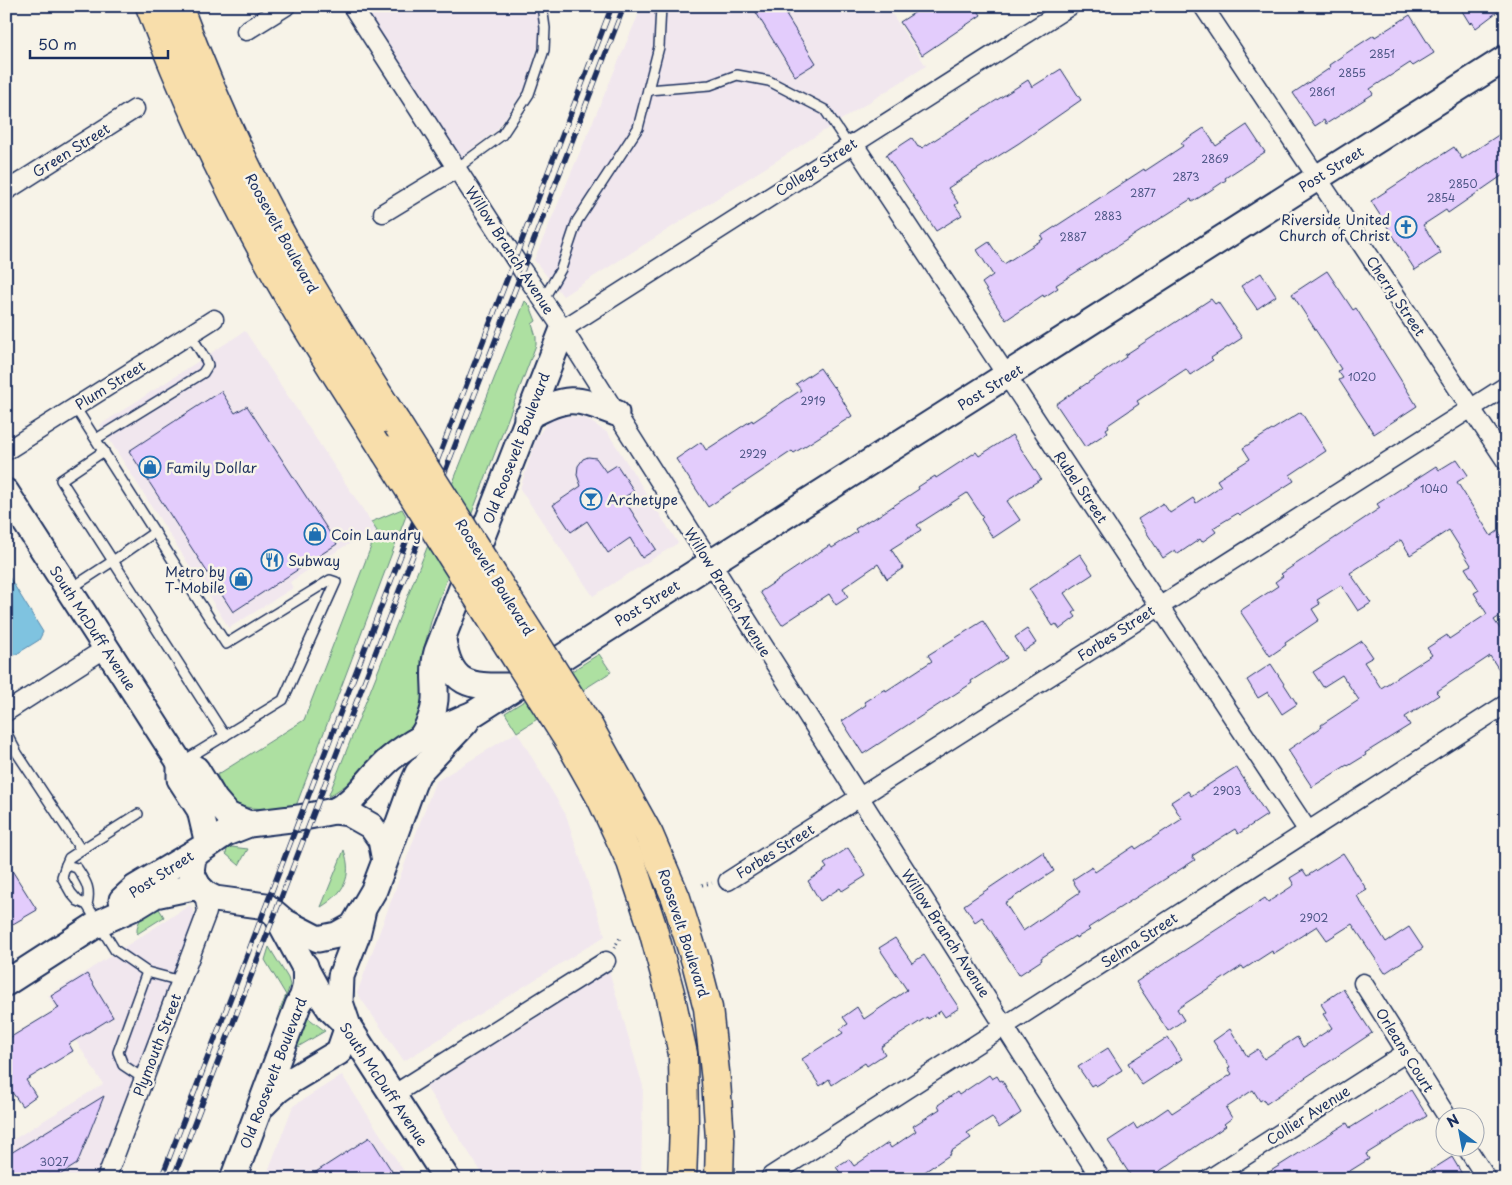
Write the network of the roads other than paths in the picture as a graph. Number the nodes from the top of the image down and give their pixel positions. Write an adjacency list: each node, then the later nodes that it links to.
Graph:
1 (150, 6): 45 (highway, Roosevelt Boulevard, bridge)
2 (178, 6): 45 (highway, Roosevelt Boulevard, bridge)
3 (286, 6): 9 (street)
4 (352, 6): 14 (street, Willow Branch Avenue)
5 (542, 6): 14 (lane)
6 (661, 6): 11 (lane)
7 (1070, 6): 13 (street, College Street)
8 (1203, 6): 15 (street, Cherry Street)
9 (246, 32)
10 (1506, 58): 15 (street, Post Street)
11 (648, 90): 13 (lane); 18 (lane)
12 (135, 109): 16 (street, Green Street)
13 (851, 145): 20 (street, College Street); 22 (street, Rubel Street)
14 (457, 168): 17 (street); 18 (street, Willow Branch Avenue)
15 (1317, 177): 22 (street, Post Street); 25 (street, Cherry Street)
16 (6, 191)
17 (383, 213)
18 (542, 300): 20 (street, Willow Branch Avenue)
19 (214, 319): 21 (street, Plum Street)
20 (563, 329): 26 (street, Willow Branch Avenue); 27 (street, Old Roosevelt Boulevard)
21 (190, 334): 24 (street, Plum Street); 28 (lane)
22 (1007, 376): 35 (street, Post Street); 37 (street, Rubel Street)
23 (1506, 386): 25 (street, Forbes Street)
24 (75, 407): 28 (lane); 29 (street, Plum Street)
25 (1470, 408): 31 (street, Cherry Street); 37 (street, Forbes Street)
26 (616, 413): 27 (street); 35 (street, Willow Branch Avenue)
27 (527, 417): 38 (street, Old Roosevelt Boulevard)
28 (96, 439): 30 (lane)
29 (6, 451)
30 (104, 451): 33 (lane); 34 (lane)
31 (1506, 461)
32 (6, 492): 36 (street, South McDuff Avenue)
33 (155, 532): 34 (lane); 46 (lane)
34 (113, 561): 36 (lane); 46 (lane)
35 (710, 563): 40 (street, Post Street); 49 (street, Willow Branch Avenue)
36 (68, 590): 39 (street, South McDuff Avenue)
37 (1160, 605): 49 (street, Forbes Street); 53 (street, Rubel Street)
38 (443, 640): 40 (street); 47 (street, Old Roosevelt Boulevard)
39 (106, 648): 42 (street); 48 (street, South McDuff Avenue)
40 (516, 686): 43 (street, Post Street)
41 (1506, 704): 53 (street, Selma Street)
42 (6, 712)
43 (473, 714): 47 (street, Post Street); 56 (street, Post Street)
44 (6, 732): 55 (lane)
45 (579, 734): 81 (highway, Roosevelt Boulevard); 82 (highway, Roosevelt Boulevard)
46 (225, 736): 48 (lane)
47 (421, 738): 50 (street, Post Street)
48 (180, 763): 52 (street, South McDuff Avenue); 54 (street, South McDuff Avenue)
49 (859, 797): 58 (street, Forbes Street); 70 (street, Willow Branch Avenue)
50 (334, 811): 52 (street, Post Street); 56 (street)
51 (138, 814): 55 (lane)
52 (249, 824): 54 (street, Post Street)
53 (1308, 831): 70 (street, Selma Street)
54 (205, 846): 59 (street); 62 (street, Post Street)
55 (80, 850): 57 (lane)
56 (385, 860): 60 (street)
57 (66, 865): 62 (lane); 62 (lane)
58 (728, 881)
59 (202, 895): 61 (street); 62 (street, Post Street); 66 (street, Plymouth Street)
60 (363, 907): 61 (street); 69 (street)
61 (276, 913): 64 (street, South McDuff Avenue)
62 (93, 914): 65 (lane); 67 (street, Post Street)
63 (606, 961): 73 (street)
64 (305, 966): 69 (street, South McDuff Avenue); 74 (street, Old Roosevelt Boulevard)
65 (147, 972): 66 (lane); 72 (lane)
66 (182, 981): 72 (street, Plymouth Street)
67 (6, 983)
68 (1363, 983): 71 (street, Orleans Court)
69 (348, 1026): 73 (street, South McDuff Avenue); 74 (street)
70 (1005, 1026): 77 (street, Selma Street); 83 (street, Willow Branch Avenue)
71 (1407, 1052): 75 (street, Orleans Court); 84 (street, Collier Avenue)
72 (144, 1079): 78 (street, Plymouth Street)
73 (393, 1094): 80 (street, South McDuff Avenue)
74 (260, 1108): 79 (street, Old Roosevelt Boulevard)
75 (1442, 1108)
76 (1473, 1158): 85 (street)
77 (772, 1176)
78 (106, 1179)
79 (233, 1179)
80 (447, 1179)
81 (682, 1179)
82 (719, 1179)
83 (1101, 1179)
84 (1209, 1179)
85 (1487, 1179)

